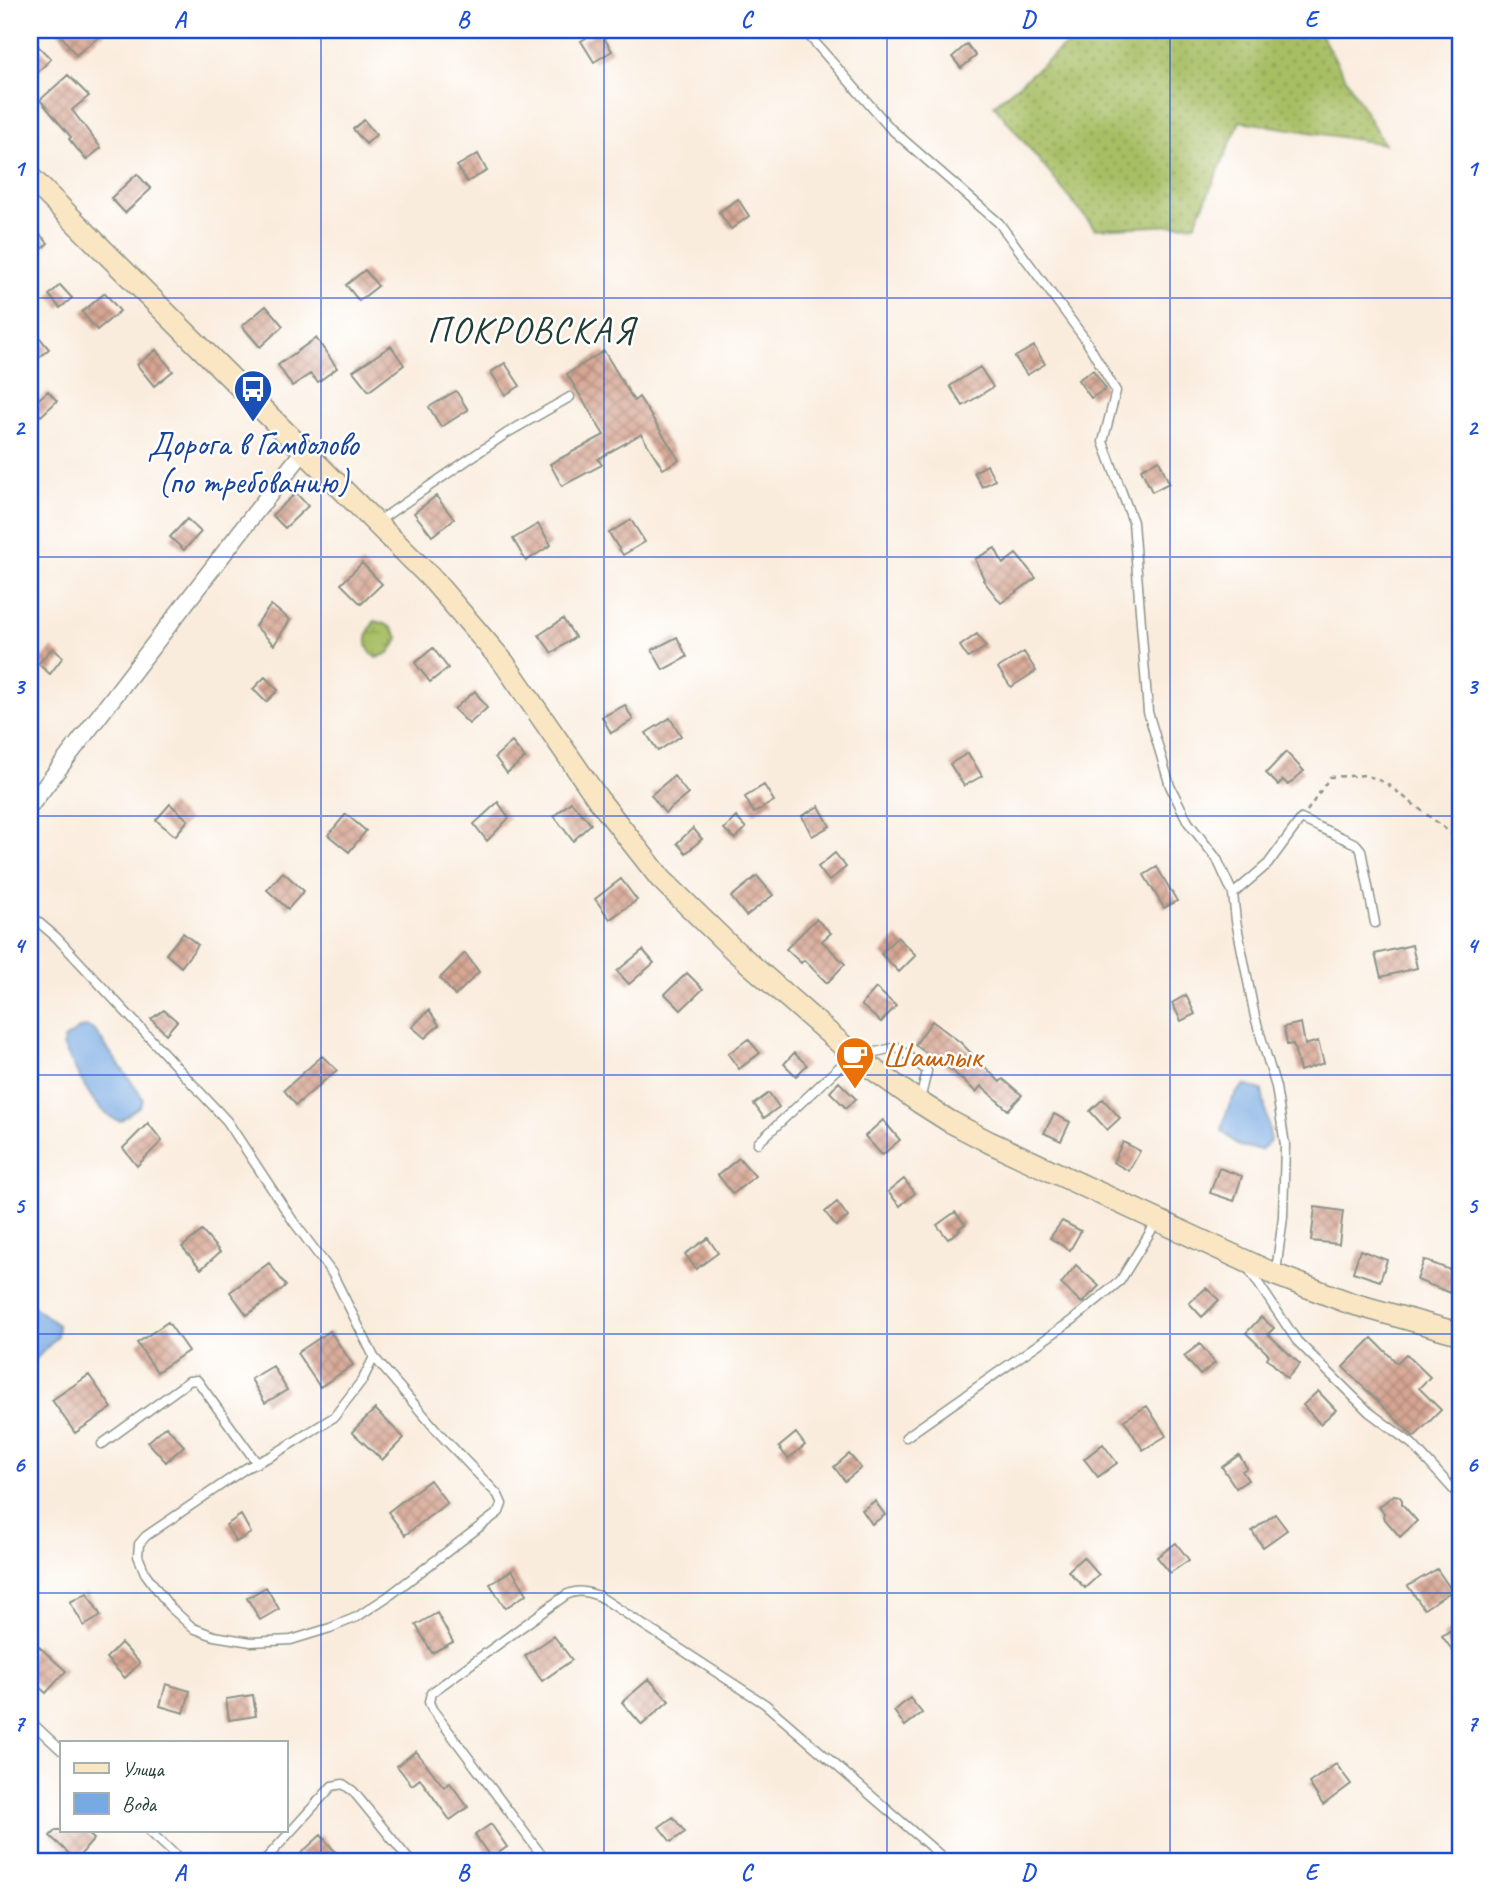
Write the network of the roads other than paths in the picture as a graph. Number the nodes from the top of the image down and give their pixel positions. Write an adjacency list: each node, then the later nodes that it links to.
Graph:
1 (806, 32): 7 (lane)
2 (30, 177): 4 (main road)
3 (570, 397): 5 (lane)
4 (303, 452): 5 (main road); 6 (street)
5 (377, 522): 10 (main road)
6 (30, 806)
7 (1233, 894): 9 (lane); 15 (lane)
8 (30, 915): 17 (lane)
9 (1375, 923)
10 (854, 1055): 11 (main road); 11 (lane); 12 (lane)
11 (919, 1102): 13 (main road)
12 (758, 1143)
13 (1158, 1221): 14 (main road); 18 (lane)
14 (1243, 1260): 15 (main road); 21 (lane)
15 (1276, 1275): 16 (main road)
16 (1461, 1334)
17 (374, 1357): 20 (lane); 20 (lane)
18 (906, 1437)
19 (102, 1444): 20 (lane)
20 (257, 1463)
21 (1461, 1498)
22 (30, 1721): 23 (lane)
23 (60, 1749)
24 (150, 1832): 25 (lane)
25 (182, 1861)
26 (264, 1861): 27 (lane)
27 (410, 1861)
28 (546, 1861): 29 (lane)
29 (947, 1861)

